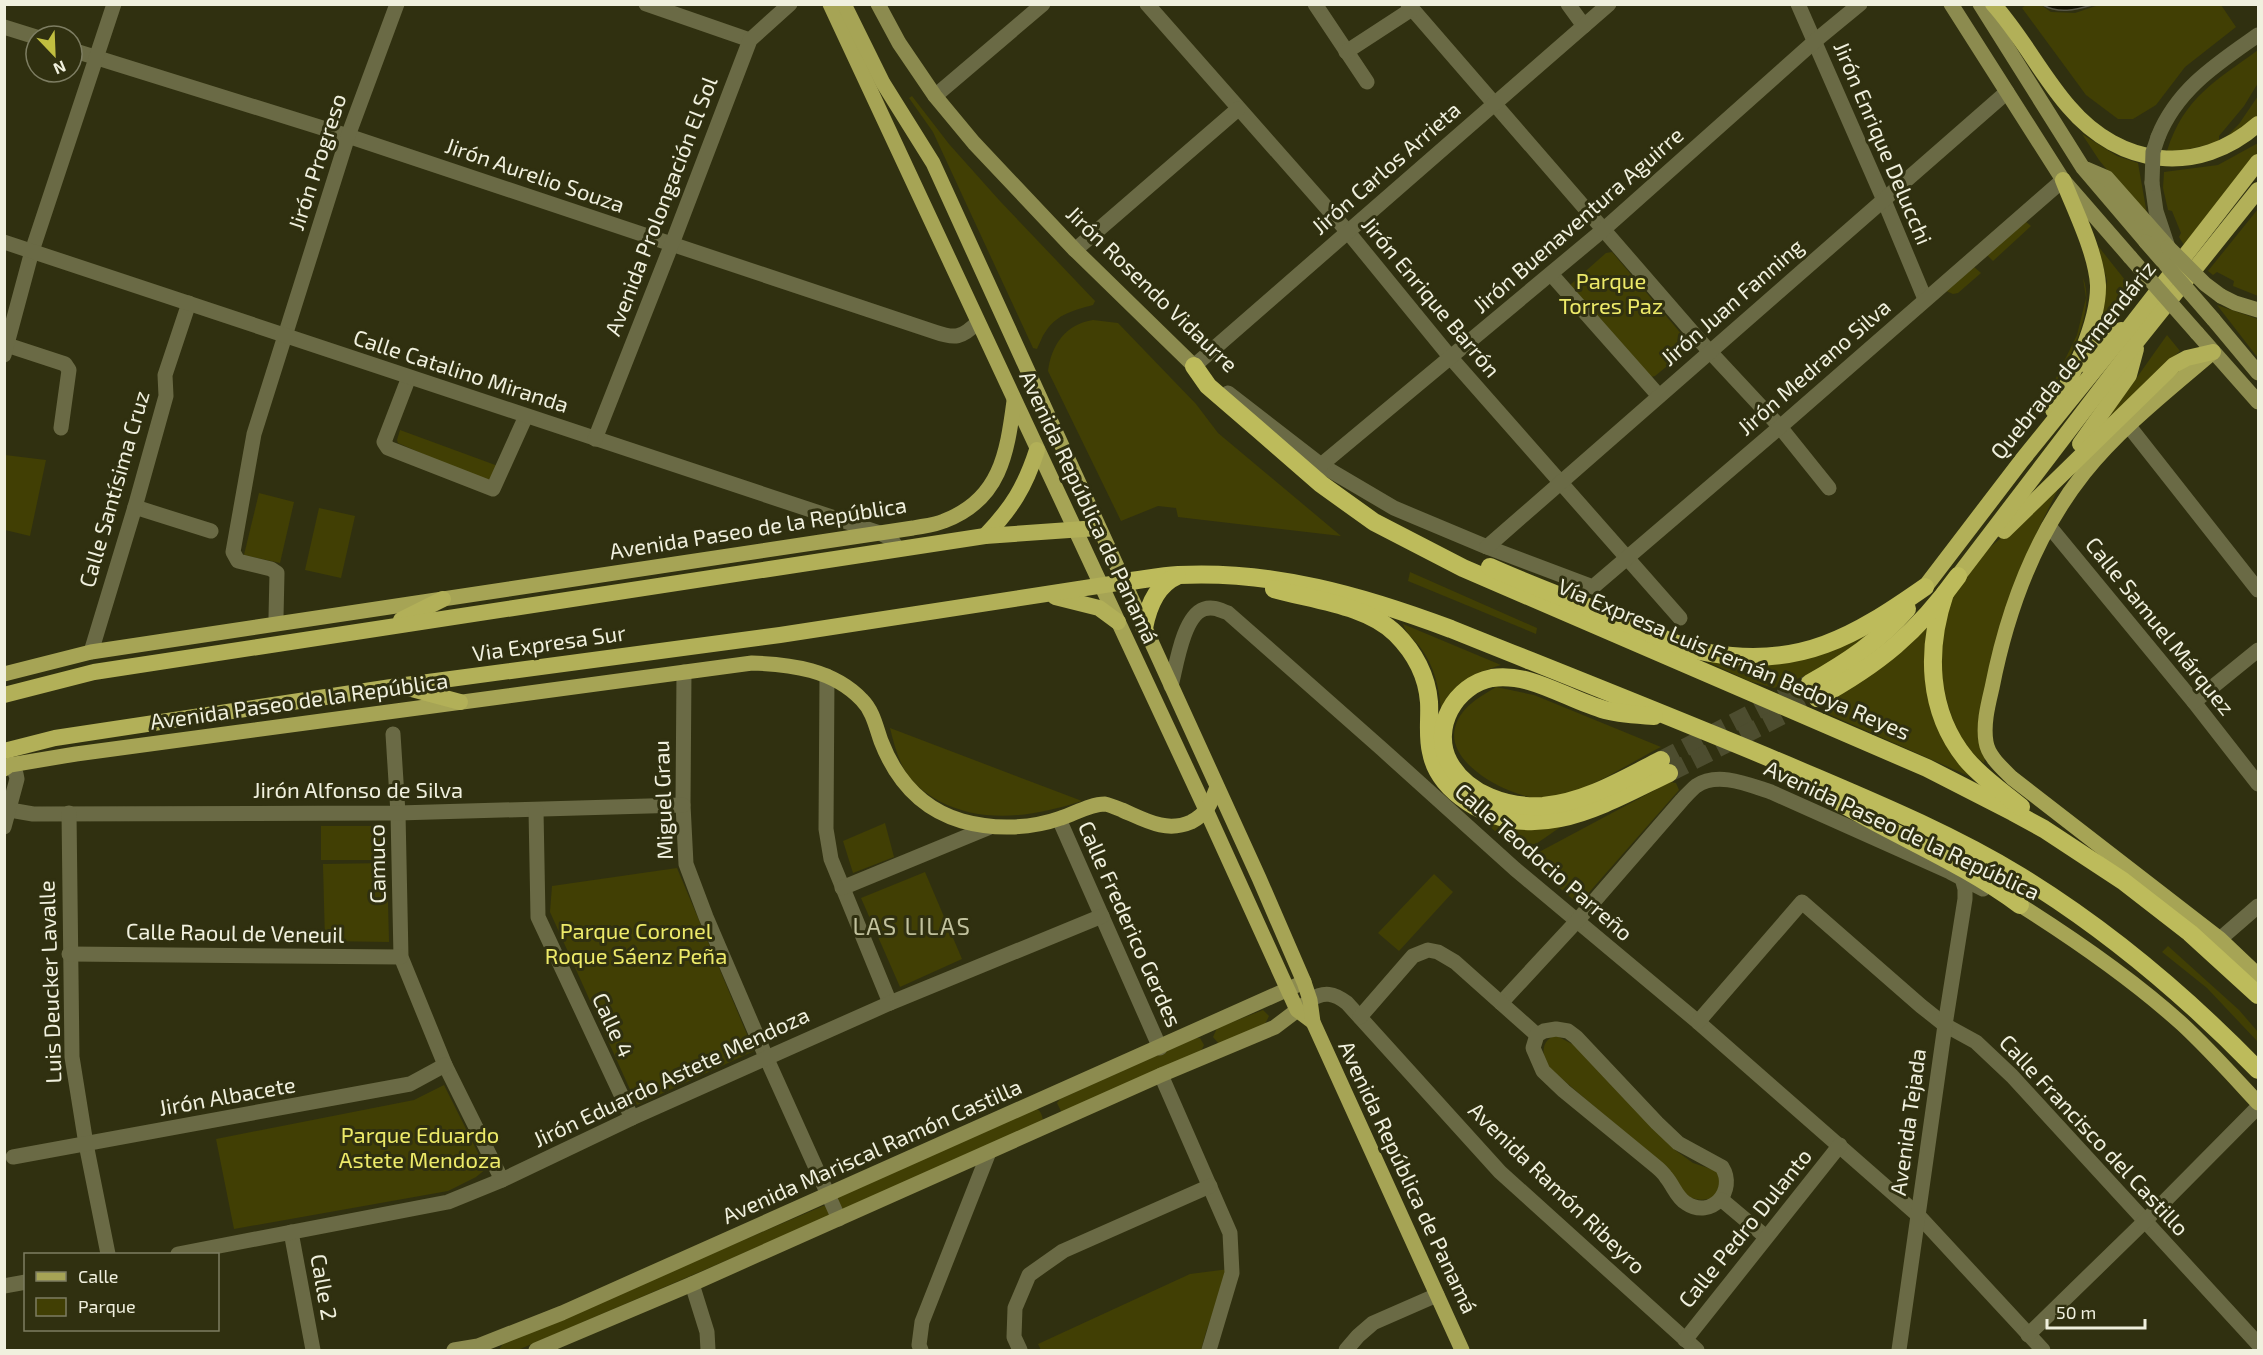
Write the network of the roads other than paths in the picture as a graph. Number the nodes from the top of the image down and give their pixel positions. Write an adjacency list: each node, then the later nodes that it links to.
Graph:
1 (114, 4): 27 (street)
2 (397, 4): 34 (street, Jirón Progreso)
3 (646, 4): 23 (street)
4 (790, 4): 23 (street, Avenida Prolongación El Sol)
5 (830, 4): 50 (main road, Avenida República de Panamá)
6 (844, 4): 77 (main road, Avenida República de Panamá)
7 (878, 4): 30 (main road, Jirón Rosendo Vidaurre)
8 (1044, 4): 30 (street)
9 (1147, 4): 32 (street, Jirón Enrique Barrón)
10 (1315, 4): 25 (street)
11 (1568, 4): 19 (street)
12 (1609, 4): 19 (street, Jirón Carlos Arrieta)
13 (1798, 4): 24 (street, Jirón Enrique Delucchi)
14 (1860, 4): 24 (street, Jirón Buenaventura Aguirre)
15 (1951, 4): 29 (main road)
16 (1980, 4): 39 (main road)
17 (1993, 4): 33 (highway)
18 (1410, 7): 25 (street); 31 (street)
19 (1584, 26): 31 (street, Jirón Carlos Arrieta)
20 (4, 27): 21 (street)
21 (24, 33)
22 (2259, 35): 39 (street, bridge)
23 (750, 40): 43 (street, Avenida Prolongación El Sol)
24 (1815, 41): 38 (street, Jirón Enrique Delucchi); 40 (street, Jirón Buenaventura Aguirre)
25 (1346, 52): 28 (street)
26 (84, 54): 27 (street, Jirón Aurelio Souza)
27 (94, 58): 34 (street, Jirón Aurelio Souza); 45 (street)
28 (1367, 82)
29 (2007, 92): 36 (main road); 38 (street, Jirón Juan Fanning)
30 (935, 96): 44 (main road, Jirón Rosendo Vidaurre)
31 (1496, 103): 40 (street); 41 (street, Jirón Carlos Arrieta)
32 (1238, 109): 41 (street, Jirón Enrique Barrón); 44 (street)
33 (2259, 124)
34 (348, 136): 43 (street, Jirón Aurelio Souza); 52 (street, Jirón Progreso)
35 (2259, 162): 51 (highway, Quebrada de Armendáriz)
36 (2063, 180): 47 (street, Jirón Medrano Silva); 55 (main road, bridge); 61 (highway)
37 (2259, 190): 51 (highway, Quebrada de Armendáriz)
38 (1883, 198): 47 (street, Jirón Enrique Delucchi); 54 (street, Jirón Juan Fanning)
39 (2151, 229): 49 (main road, bridge); 58 (main road, bridge)
40 (1603, 230): 46 (street, Jirón Buenaventura Aguirre); 54 (street)
41 (1348, 232): 56 (street, Jirón Enrique Barrón); 57 (street, Jirón Carlos Arrieta)
42 (4, 242): 45 (street, Calle Catalino Miranda)
43 (672, 245): 50 (street, Jirón Aurelio Souza); 68 (street, Avenida Prolongación El Sol)
44 (1074, 250): 57 (main road, Jirón Rosendo Vidaurre)
45 (32, 251): 48 (street, Calle Catalino Miranda); 53 (street)
46 (1551, 274): 56 (street, Jirón Buenaventura Aguirre); 60 (street)
47 (1925, 299): 66 (street, Jirón Medrano Silva)
48 (189, 303): 52 (street, Calle Catalino Miranda); 74 (street, Calle Santísima Cruz)
49 (2259, 310)
50 (978, 322): 62 (main road, Avenida República de Panamá)
51 (2133, 335): 61 (highway); 70 (highway, Quebrada de Armendáriz); 87 (highway, Quebrada de Armendáriz)
52 (285, 336): 59 (street, Calle Catalino Miranda); 96 (street, Jirón Progreso)
53 (6, 350): 67 (street)
54 (1710, 351): 60 (street, Jirón Juan Fanning); 66 (street)
55 (2213, 352): 63 (main road); 65 (main road); 87 (highway)
56 (1451, 358): 71 (street, Jirón Buenaventura Aguirre); 72 (street, Jirón Enrique Barrón)
57 (1194, 366): 71 (street, Jirón Rosendo Vidaurre); 75 (highway, Vía Expresa Luis Fernán Bedoya Reyes)
58 (2259, 373)
59 (409, 377): 64 (street, Calle Catalino Miranda); 64 (street)
60 (1659, 396): 72 (street, Jirón Juan Fanning)
61 (2060, 398): 70 (highway)
62 (1014, 399): 69 (main road, Avenida República de Panamá); 80 (main road, Avenida Paseo de la República)
63 (2259, 402)
64 (526, 416): 68 (street, Calle Catalino Miranda)
65 (2128, 425): 76 (main road); 92 (street)
66 (1780, 427): 73 (street); 84 (street, Jirón Medrano Silva)
67 (61, 428)
68 (595, 439): 80 (street, Calle Catalino Miranda)
69 (1037, 450): 78 (main road, Avenida República de Panamá); 81 (highway)
70 (2022, 460): 91 (highway, Quebrada de Armendáriz)
71 (1321, 465): 82 (street, Jirón Rosendo Vidaurre)
72 (1560, 482): 82 (street, Jirón Juan Fanning); 84 (street, Jirón Enrique Barrón)
73 (1829, 488)
74 (135, 507): 79 (street); 102 (street, Calle Santísima Cruz)
75 (1374, 522): 91 (highway); 126 (highway, Vía Expresa Luis Fernán Bedoya Reyes)
76 (2049, 526): 110 (street, Calle Samuel Márquez); 133 (main road)
77 (1098, 528): 78 (highway, Via Expresa Sur); 88 (main road, Avenida República de Panamá)
78 (1074, 529): 81 (highway, Via Expresa Sur); 89 (main road, Avenida República de Panamá)
79 (211, 531)
80 (880, 533): 83 (street, Calle Catalino Miranda); 95 (main road, Avenida Paseo de la República)
81 (985, 536): 83 (highway, Via Expresa Sur)
82 (1487, 547): 90 (street, Jirón Rosendo Vidaurre)
83 (898, 549): 99 (highway, Via Expresa Sur)
84 (1627, 558): 90 (street, Jirón Medrano Silva); 97 (street, Jirón Enrique Barrón)
85 (1178, 575): 86 (highway); 88 (highway); 100 (highway)
86 (1236, 575): 111 (highway); 111 (highway)
87 (1958, 576): 93 (highway)
88 (1124, 582): 89 (highway, Via Expresa Sur); 100 (main road, Avenida República de Panamá)
89 (1101, 586): 94 (highway, Via Expresa Sur); 98 (main road, Avenida República de Panamá)
90 (1593, 587)
91 (1925, 587): 93 (highway)
92 (2259, 590)
93 (1945, 593): 126 (highway)
94 (1046, 595): 98 (highway); 106 (highway, Via Expresa Sur)
95 (443, 599): 99 (highway); 102 (main road, Avenida Paseo de la República)
96 (276, 617)
97 (1680, 618)
98 (1118, 622): 120 (main road, Avenida República de Panamá)
99 (386, 627): 108 (highway, Via Expresa Sur)
100 (1144, 627): 107 (main road, Avenida República de Panamá)
101 (2259, 650): 110 (street)
102 (91, 652): 104 (main road, Avenida Paseo de la República)
103 (684, 672): 105 (main road, Avenida Paseo de la República); 109 (main road, Avenida Paseo de la República); 117 (street, Miguel Grau)
104 (4, 674)
105 (827, 676): 125 (main road, Avenida Paseo de la República); 128 (street)
106 (398, 686): 109 (highway); 114 (highway, Via Expresa Sur)
107 (1171, 686): 116 (main road, Avenida República de Panamá); 132 (street, Calle Teodocio Parreño)
108 (4, 695)
109 (460, 702): 114 (main road, Avenida Paseo de la República)
110 (2194, 702): 115 (street, Calle Samuel Márquez)
111 (1669, 717): 113 (highway)
112 (393, 734): 122 (street, Camuco)
113 (1776, 760): 127 (highway); 154 (highway)
114 (6, 762): 118 (street)
115 (2259, 784)
116 (1216, 787): 120 (main road); 137 (main road, Avenida República de Panamá)
117 (682, 805): 119 (street, Jirón Alfonso de Silva); 152 (street, Miguel Grau)
118 (10, 810): 121 (street, Jirón Alfonso de Silva); 124 (street)
119 (536, 810): 122 (street, Jirón Alfonso de Silva); 158 (street, Calle 4)
120 (1207, 812): 123 (main road, Avenida Paseo de la República); 138 (main road, Avenida República de Panamá)
121 (69, 813): 122 (street, Jirón Alfonso de Silva); 134 (street, Luis Deucker Lavalle)
122 (398, 813): 135 (street, Camuco)
123 (1059, 819): 125 (main road, Avenida Paseo de la República); 131 (street, Calle Frederico Gerdes)
124 (4, 827)
125 (990, 827): 128 (street)
126 (2044, 829): 139 (highway, Vía Expresa Luis Fernán Bedoya Reyes)
127 (1964, 876): 129 (street, Avenida Paseo de la República); 129 (highway); 132 (street, Avenida Paseo de la República); 147 (street, Avenida Tejada)
128 (842, 888): 141 (street)
129 (2020, 905): 157 (main road, Avenida Paseo de la República)
130 (2259, 906): 133 (street)
131 (1102, 916): 141 (street, Jirón Eduardo Astete Mendoza); 150 (street, Calle Frederico Gerdes)
132 (1576, 922): 142 (street, Avenida Paseo de la República); 146 (street, Calle Teodocio Parreño)
133 (2220, 939): 136 (main road)
134 (69, 954): 135 (street, Calle Raoul de Veneuil); 160 (street, Luis Deucker Lavalle)
135 (401, 957): 153 (street)
136 (2259, 975)
137 (1304, 982): 138 (main road, Avenida Mariscal Ramón Castilla); 140 (main road, Avenida República de Panamá)
138 (1288, 989): 143 (main road, Avenida República de Panamá); 148 (main road, Avenida Mariscal Ramón Castilla)
139 (2259, 995)
140 (1310, 1000): 143 (main road); 144 (street, Avenida Ramón Ribeyro); 145 (main road, Avenida República de Panamá)
141 (890, 1003): 152 (street, Jirón Eduardo Astete Mendoza)
142 (1501, 1003): 144 (street); 149 (street)
143 (1297, 1010): 145 (main road, Avenida República de Panamá); 151 (main road)
144 (1360, 1017): 180 (street, Avenida Ramón Ribeyro)
145 (1313, 1022): 178 (main road, Avenida República de Panamá)
146 (1698, 1022): 147 (street, Calle Francisco del Castillo); 161 (street, Calle Teodocio Parreño)
147 (1945, 1025): 168 (street, Avenida Tejada); 170 (street, Calle Francisco del Castillo)
148 (1203, 1028): 150 (main road, Avenida Mariscal Ramón Castilla); 151 (main road)
149 (1537, 1035): 167 (street); 167 (street)
150 (1160, 1048): 156 (main road, Avenida Mariscal Ramón Castilla)
151 (1214, 1053): 155 (main road)
152 (766, 1057): 158 (street, Jirón Eduardo Astete Mendoza); 166 (street, Miguel Grau)
153 (445, 1065): 160 (street, Jirón Albacete); 164 (street)
154 (2259, 1070)
155 (1161, 1075): 159 (main road); 165 (street)
156 (1045, 1097): 159 (main road); 166 (main road, Avenida Mariscal Ramón Castilla)
157 (2259, 1105): 170 (street)
158 (632, 1118): 164 (street, Jirón Eduardo Astete Mendoza)
159 (1057, 1122): 162 (main road)
160 (86, 1144): 163 (street, Jirón Albacete); 173 (street, Luis Deucker Lavalle)
161 (1840, 1145): 168 (street, Calle Teodocio Parreño); 172 (street, Calle Pedro Dulanto)
162 (989, 1152): 169 (main road); 187 (street)
163 (13, 1156)
164 (502, 1180): 171 (street, Jirón Eduardo Astete Mendoza)
165 (1210, 1186): 188 (street); 189 (street)
166 (828, 1195): 169 (street, Miguel Grau); 182 (main road, Avenida Mariscal Ramón Castilla)
167 (1722, 1200): 172 (street)
168 (1918, 1215): 179 (street, Calle Teodocio Parreño); 193 (street, Avenida Tejada)
169 (839, 1219): 176 (main road)
170 (2145, 1221): 179 (street); 181 (street, Calle Francisco del Castillo)
171 (291, 1232): 174 (street, Jirón Eduardo Astete Mendoza); 183 (street, Calle 2)
172 (1766, 1237): 180 (street, Calle Pedro Dulanto)
173 (108, 1253)
174 (183, 1253)
175 (24, 1282): 177 (street)
176 (692, 1284): 185 (main road); 186 (street)
177 (4, 1286)
178 (1437, 1295): 190 (street); 191 (main road, Avenida República de Panamá)
179 (2028, 1335): 194 (street, Calle Teodocio Parreño)
180 (1684, 1340): 192 (street, Avenida Ramón Ribeyro)
181 (2259, 1344)
182 (486, 1347): 184 (main road, Avenida Mariscal Ramón Castilla)
183 (313, 1350)
184 (454, 1350)
185 (536, 1350)
186 (708, 1350)
187 (921, 1350)
188 (1020, 1350)
189 (1209, 1350)
190 (1346, 1350)
191 (1462, 1350)
192 (1697, 1350)
193 (1899, 1350)
194 (2043, 1350)

